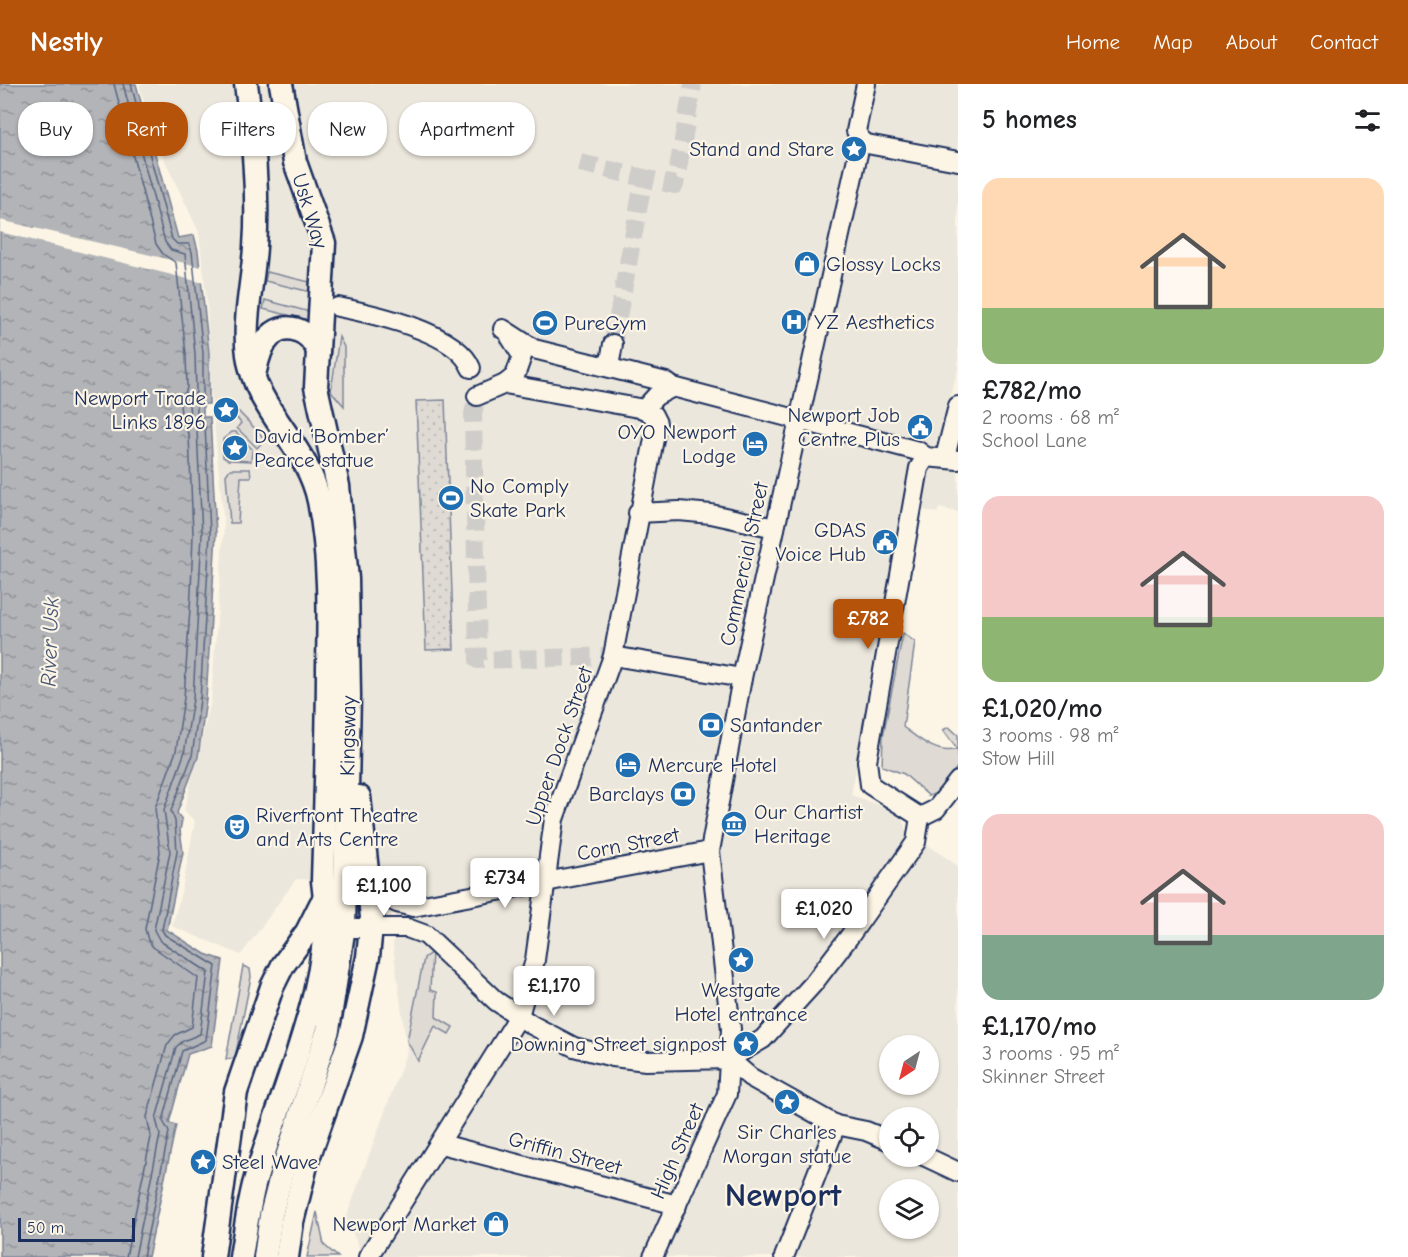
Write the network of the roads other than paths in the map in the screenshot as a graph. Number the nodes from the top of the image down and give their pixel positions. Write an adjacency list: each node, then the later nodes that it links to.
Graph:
1 (246, 84): 10 (main road, Kingsway)
2 (281, 84): 6 (main road, Usk Way)
3 (866, 84): 4 (street, Commercial Street)
4 (861, 140): 5 (street); 15 (street, Commercial Street)
5 (958, 161)
6 (330, 305): 8 (main road, Kingsway); 11 (street)
7 (613, 344): 9 (street)
8 (318, 351): 10 (main road); 22 (main road, Kingsway)
9 (609, 367): 11 (street); 12 (street)
10 (254, 377): 28 (main road, Kingsway)
11 (505, 384): 14 (street)
12 (674, 387): 14 (street); 15 (street)
13 (958, 406): 17 (street)
14 (645, 408): 18 (street, Upper Dock Street)
15 (800, 420): 16 (street); 19 (street, Commercial Street)
16 (922, 454): 17 (street); 24 (street)
17 (952, 459)
18 (638, 513): 19 (street); 20 (street, Upper Dock Street)
19 (775, 528): 21 (street, Commercial Street)
20 (613, 656): 21 (street); 26 (street, Upper Dock Street)
21 (742, 678): 25 (street, Commercial Street)
22 (350, 696): 27 (main road); 30 (main road, Kingsway)
23 (958, 781): 24 (street)
24 (920, 817): 35 (street)
25 (710, 851): 26 (street, Corn Street); 35 (street, Commercial Street)
26 (544, 884): 29 (street, Corn Street); 34 (street, Upper Dock Street)
27 (370, 889): 29 (street); 32 (main road)
28 (325, 894): 30 (street); 42 (main road); 43 (main road, Kingsway)
29 (413, 907): 31 (street)
30 (344, 926): 32 (street); 44 (main road, Kingsway)
31 (402, 928): 32 (street); 33 (street); 34 (street)
32 (372, 929): 33 (main road)
33 (368, 957): 45 (main road)
34 (519, 1016): 35 (street); 38 (street, Upper Dock Street)
35 (729, 1059): 36 (street); 41 (street, High Street)
36 (836, 1125): 37 (street); 48 (street)
37 (879, 1136)
38 (441, 1144): 41 (street, Griffin Street); 46 (street, Upper Dock Street)
39 (939, 1163): 40 (street)
40 (958, 1172)
41 (677, 1205): 47 (street, High Street)
42 (213, 1257)
43 (241, 1257)
44 (265, 1257)
45 (286, 1257)
46 (368, 1257)
47 (653, 1257)
48 (784, 1257)

